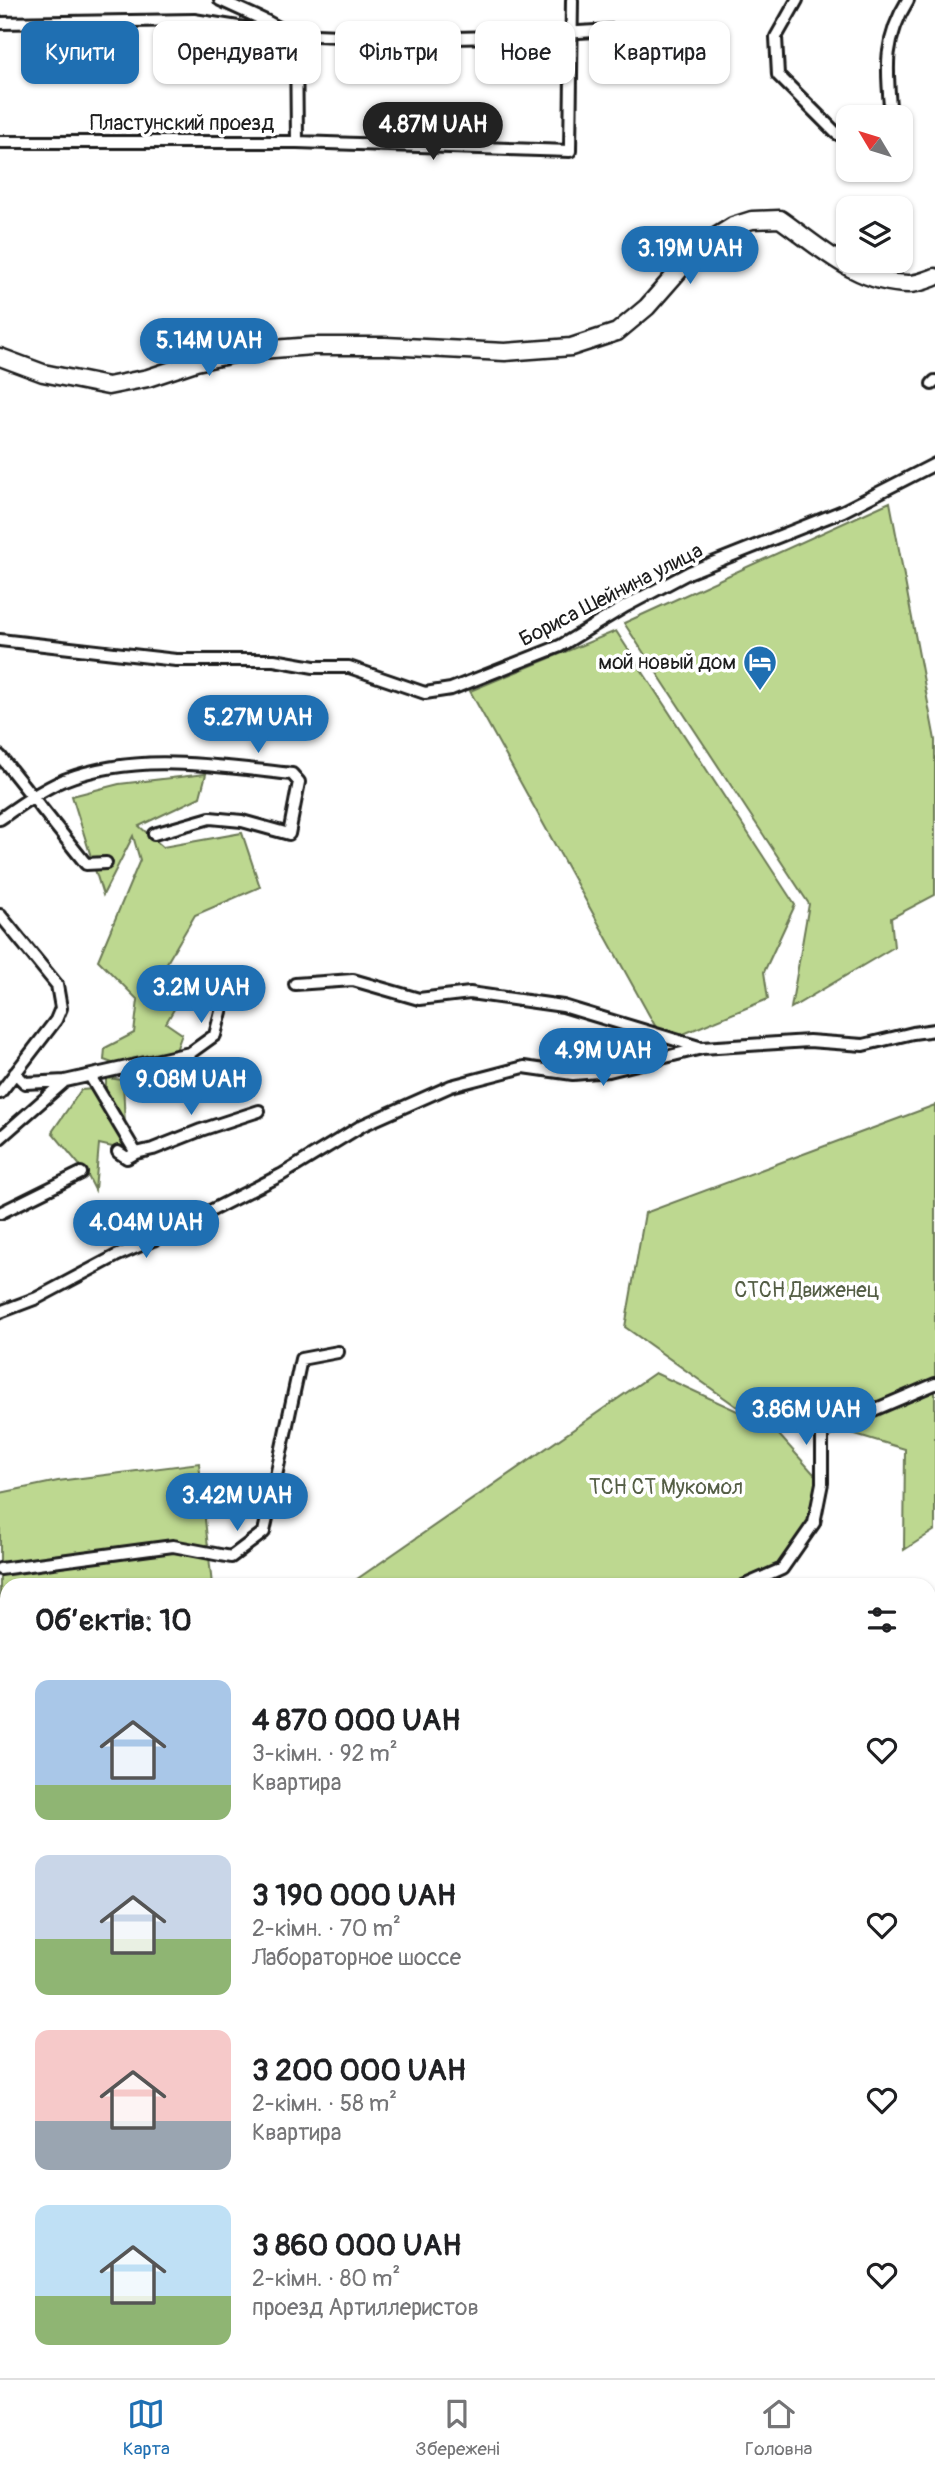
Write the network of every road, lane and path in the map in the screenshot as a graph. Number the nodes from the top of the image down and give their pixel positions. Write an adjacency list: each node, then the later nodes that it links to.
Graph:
1 (220, 0): 6 (street)
2 (572, 0): 7 (street)
3 (797, 0): 14 (street)
4 (908, 0): 13 (street)
5 (200, 21): 8 (street)
6 (266, 21)
7 (573, 21)
8 (0, 23)
9 (321, 34): 10 (street)
10 (475, 36)
11 (296, 84): 16 (street, Пластунский проезд)
12 (572, 84): 16 (street)
13 (890, 105)
14 (836, 133)
15 (0, 142): 16 (street, Пластунский проезд)
16 (297, 142)
17 (935, 277): 18 (main road)
18 (0, 357)
19 (935, 464): 20 (street, Бориса Шейнина улица)
20 (0, 640)
21 (0, 756): 22 (street)
22 (32, 796): 23 (street); 24 (street); 25 (street)
23 (0, 818)
24 (155, 834)
25 (106, 863)
26 (0, 915): 32 (street)
27 (295, 984): 30 (street)
28 (223, 1004): 31 (street)
29 (935, 1030): 30 (street)
30 (702, 1048): 41 (street)
31 (90, 1076): 33 (street); 38 (street)
32 (7, 1078): 33 (street); 34 (street)
33 (65, 1081): 36 (street)
34 (0, 1093)
35 (259, 1111): 38 (street)
36 (0, 1138)
37 (118, 1152): 38 (street)
38 (136, 1153)
39 (81, 1173): 40 (street)
40 (0, 1213)
41 (0, 1312)
42 (338, 1352): 44 (street)
43 (935, 1384): 45 (street)
44 (0, 1569)
45 (761, 1578)

